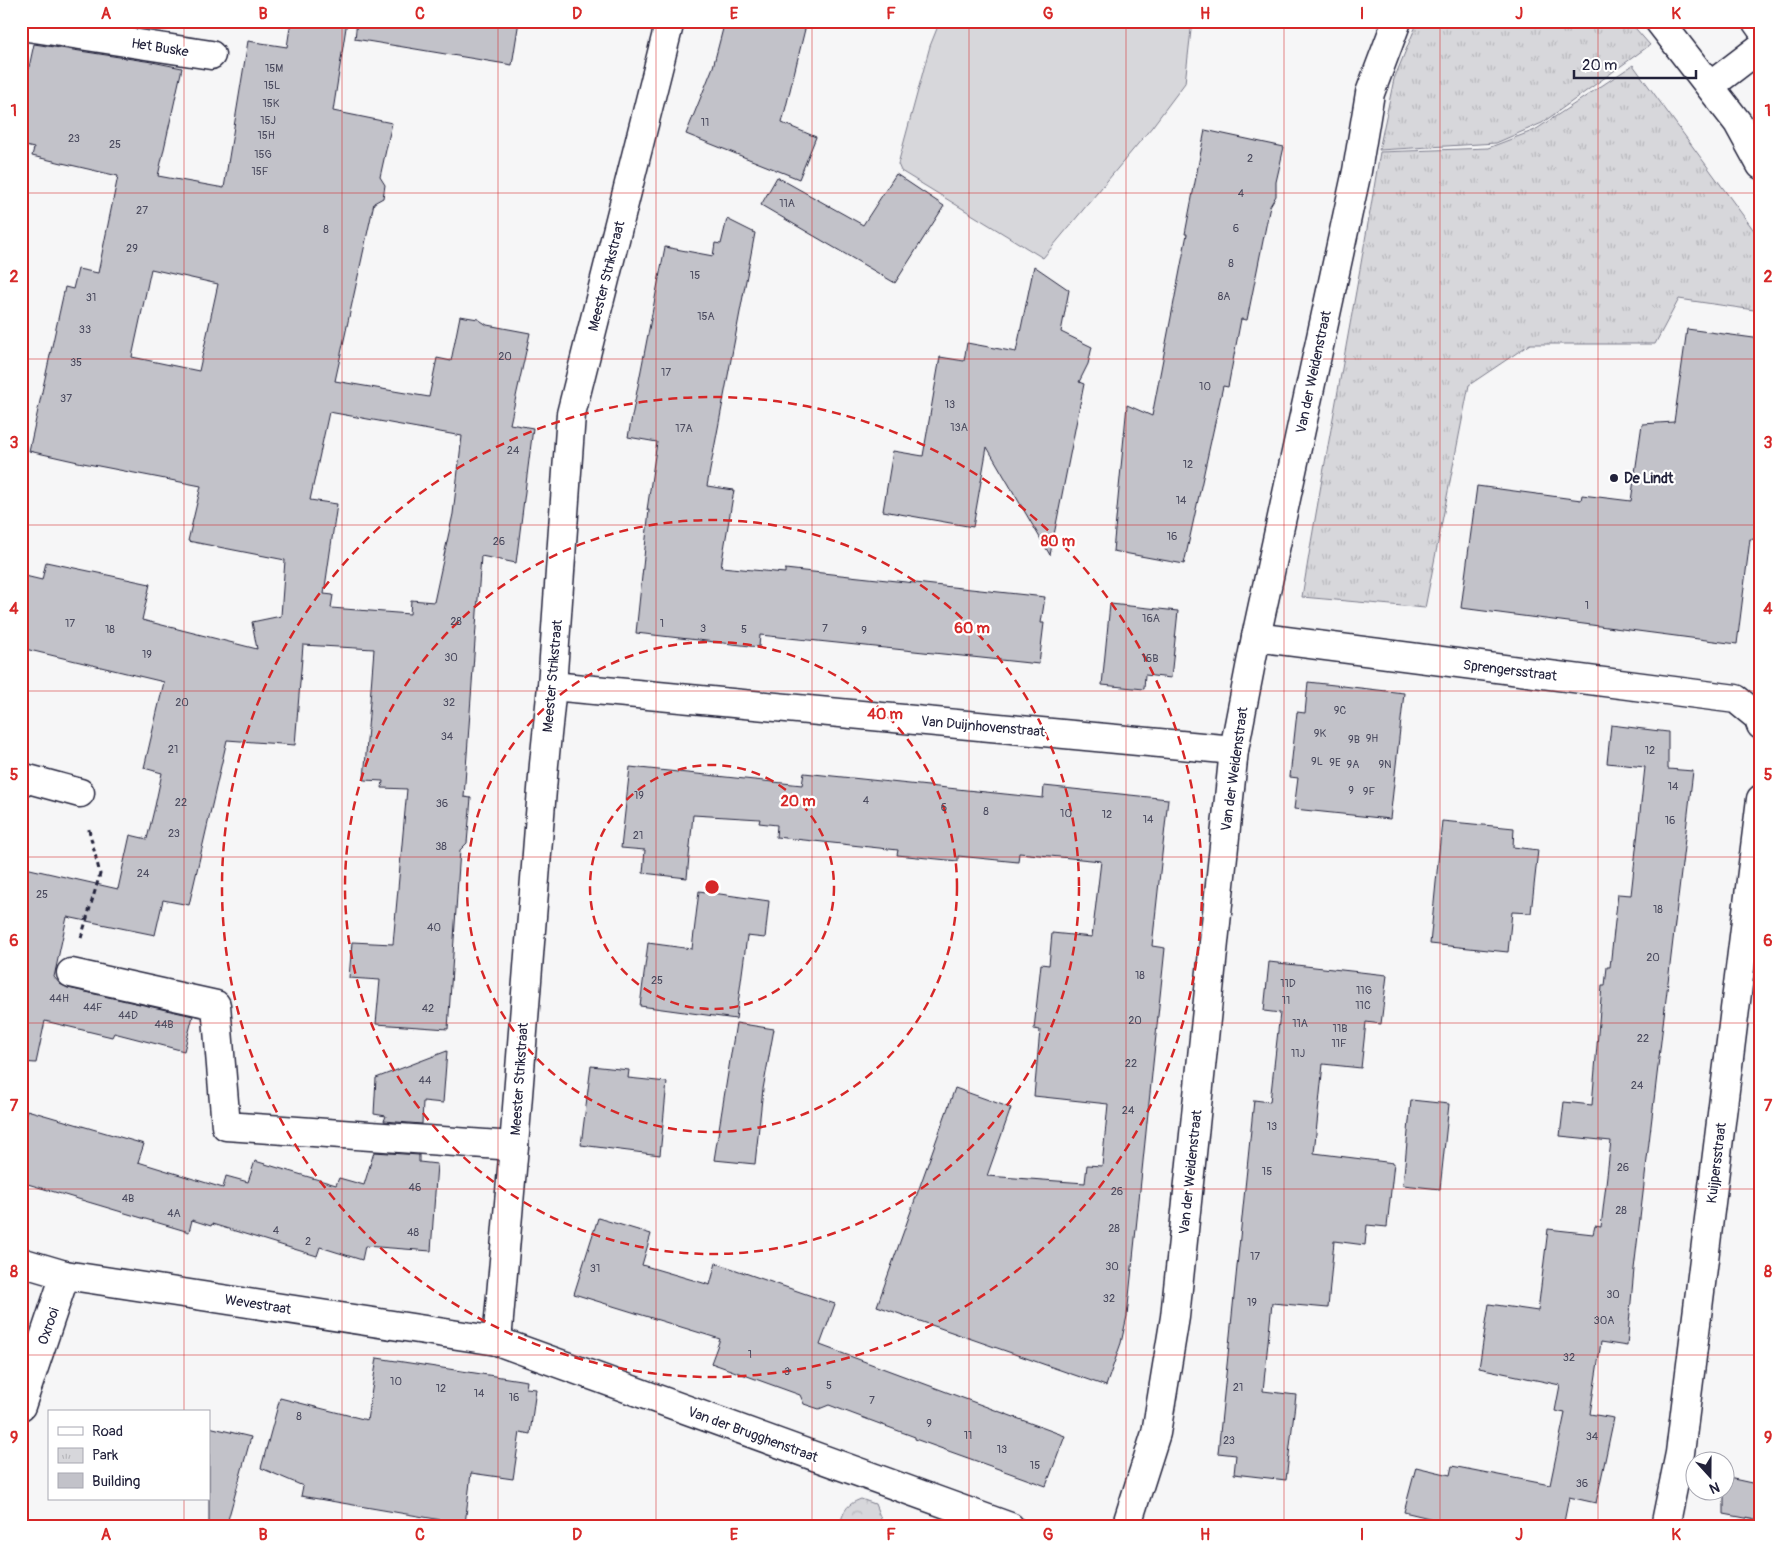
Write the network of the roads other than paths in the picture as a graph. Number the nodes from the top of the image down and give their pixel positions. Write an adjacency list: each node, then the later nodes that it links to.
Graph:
1 (670, 21): 12 (street, Meester Strikstraat)
2 (1397, 21): 11 (street, Van der Weidenstraat)
3 (1659, 21): 9 (street)
4 (1756, 21): 6 (street)
5 (21, 26): 8 (street, Het Buske)
6 (1761, 28)
7 (1761, 47): 9 (street)
8 (211, 55)
9 (1710, 86): 10 (street)
10 (1761, 165)
11 (1256, 637): 13 (street, Sprengersstraat); 14 (street, Van der Weidenstraat)
12 (552, 686): 14 (street, Van Duijnhovenstraat); 19 (street, Meester Strikstraat)
13 (1759, 721)
14 (1234, 750): 25 (street, Van der Weidenstraat)
15 (21, 777): 16 (street)
16 (80, 793)
17 (1761, 799): 26 (street, Kuijpersstraat)
18 (71, 973): 19 (street)
19 (514, 1146): 22 (street, Meester Strikstraat)
20 (21, 1262): 21 (street, Wevestraat)
21 (65, 1275): 22 (street, Wevestraat); 23 (street, Oxrooi)
22 (496, 1341): 24 (street, Van der Brugghenstraat)
23 (21, 1406)
24 (1010, 1527)
25 (1126, 1527)
26 (1665, 1527)

